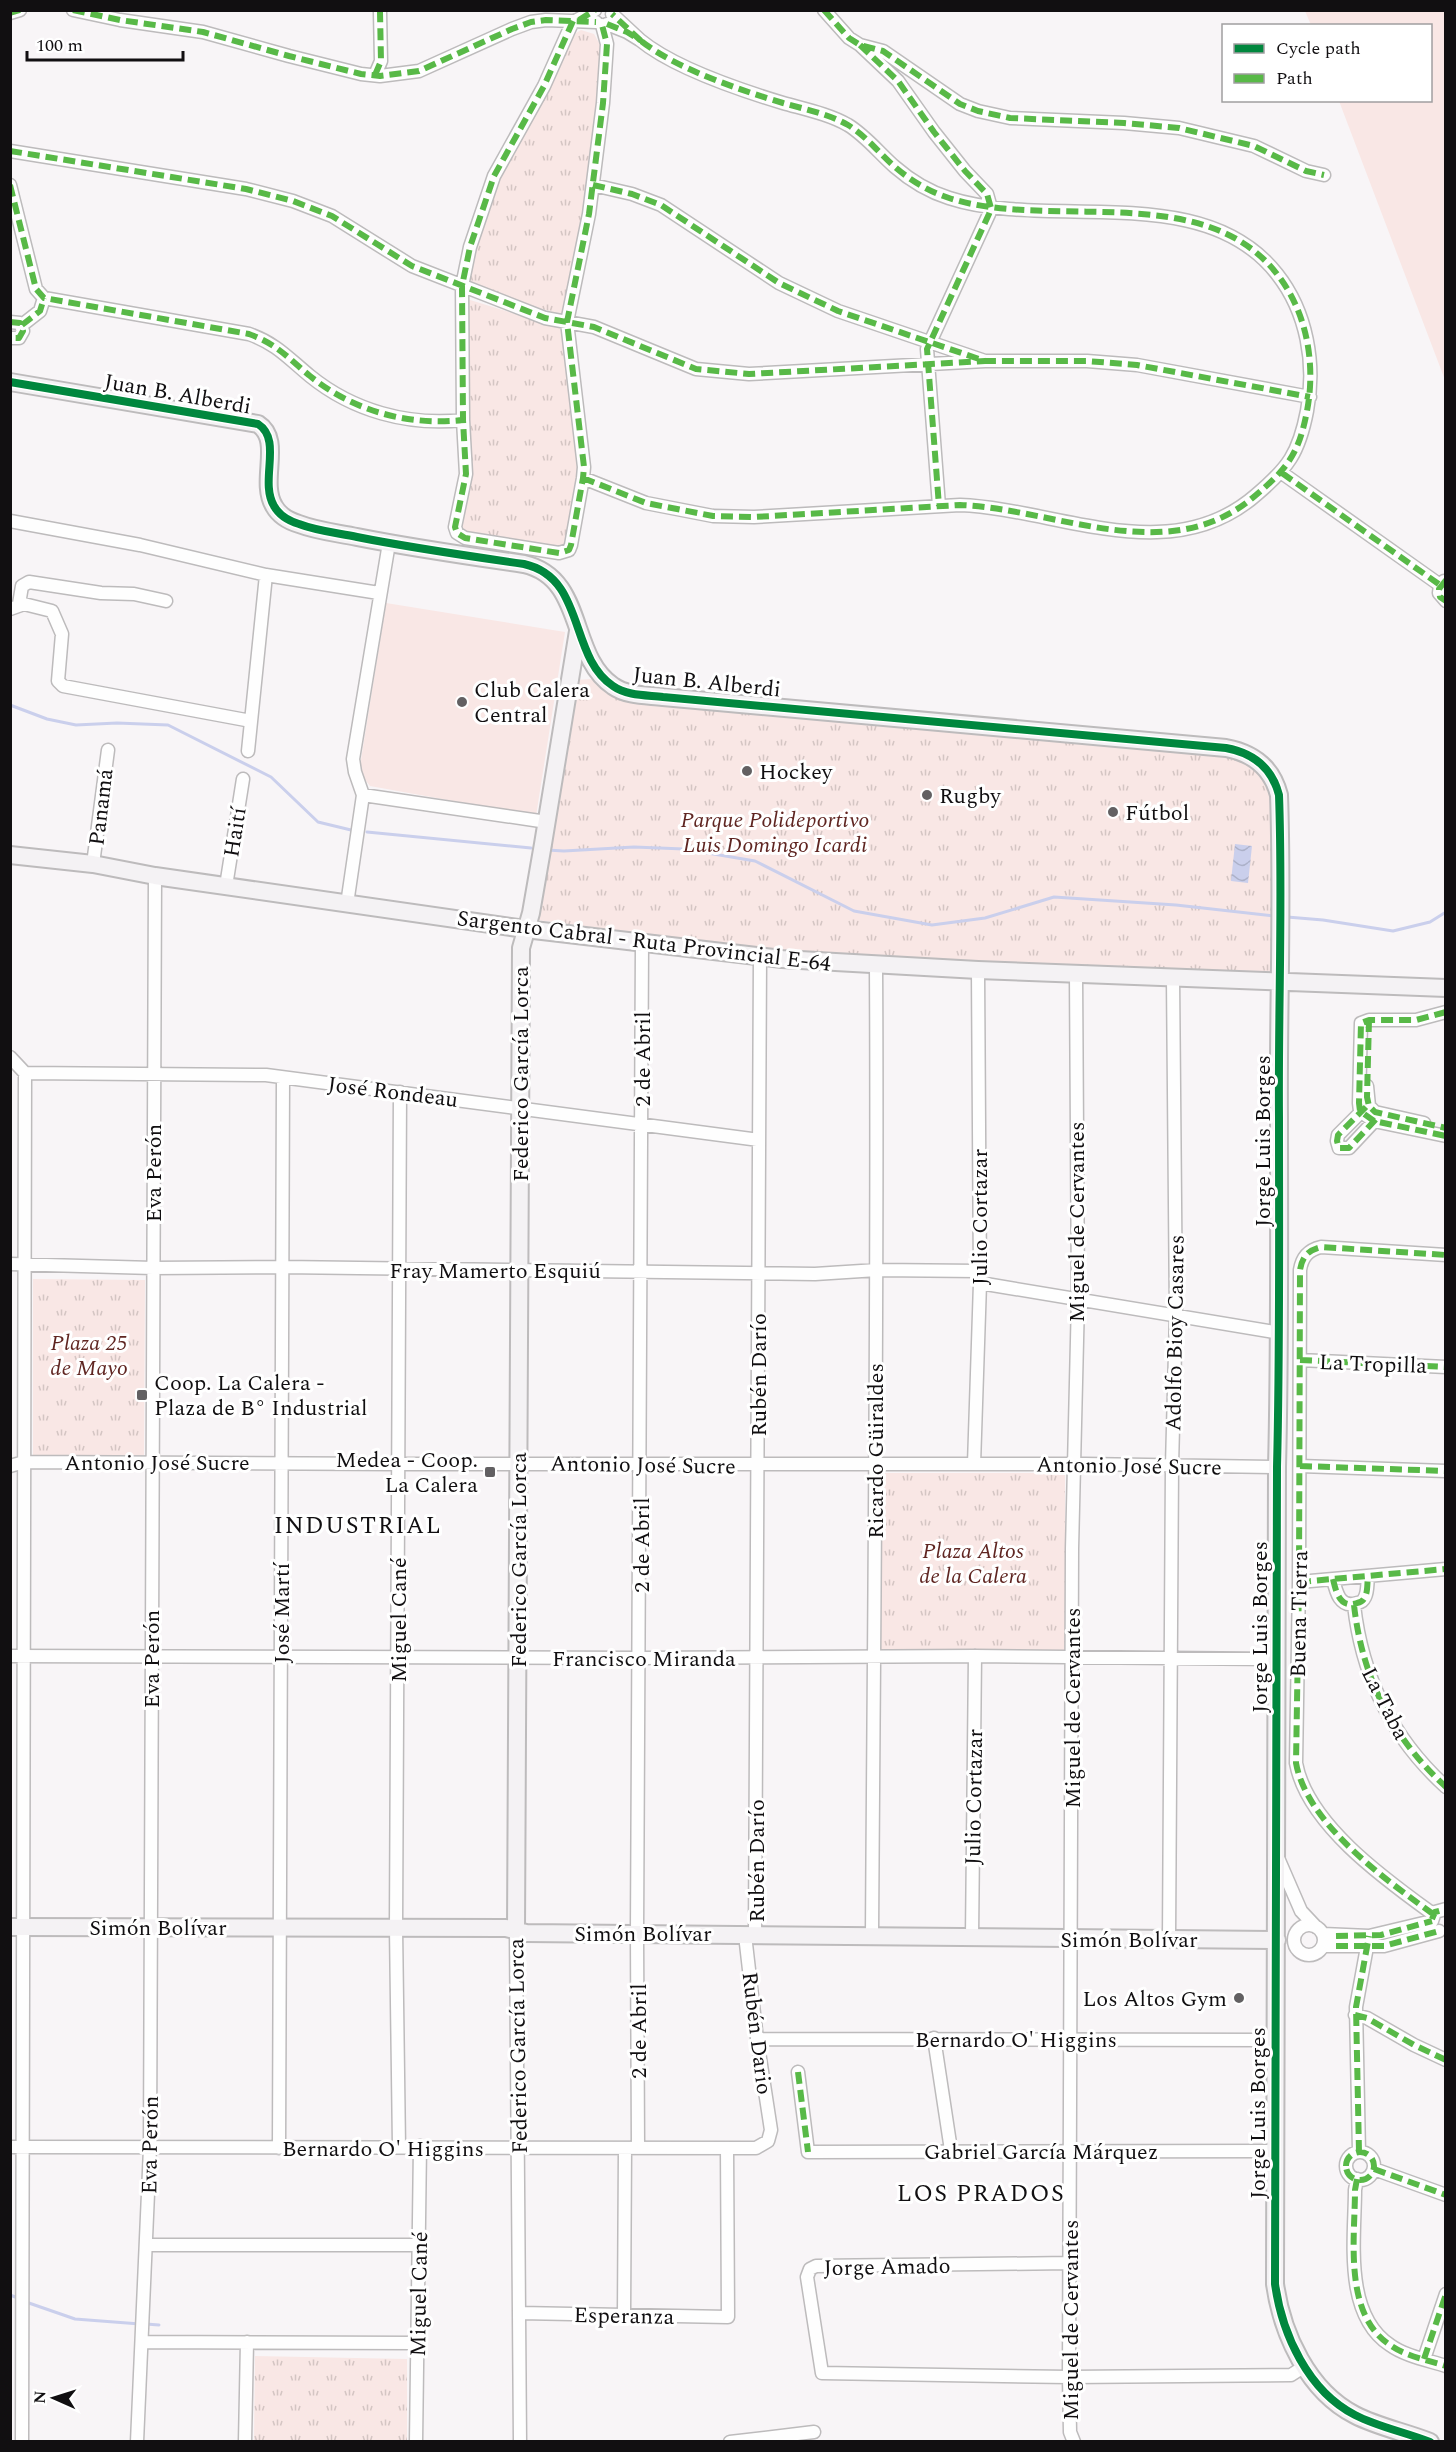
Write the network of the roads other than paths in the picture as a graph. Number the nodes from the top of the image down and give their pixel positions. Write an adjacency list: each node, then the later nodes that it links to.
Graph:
1 (20, 10): 5 (street)
2 (73, 10): 9 (street)
3 (824, 10): 8 (street)
4 (380, 12): 9 (street)
5 (10, 13)
6 (604, 15): 7 (street); 13 (street); 14 (street)
7 (573, 21): 9 (street); 15 (street)
8 (860, 45): 11 (street); 14 (street)
9 (375, 75)
10 (10, 150): 15 (street)
11 (1324, 175)
12 (10, 185): 16 (street)
13 (593, 185): 17 (street); 20 (street)
14 (991, 208): 20 (street); 24 (street)
15 (462, 286): 17 (street); 25 (street)
16 (44, 298): 18 (street); 25 (street)
17 (567, 322): 22 (street); 27 (street)
18 (16, 324): 19 (street)
19 (10, 338)
20 (929, 341): 21 (street); 22 (street)
21 (986, 361): 22 (street); 24 (street)
22 (926, 364): 28 (street)
23 (10, 382): 30 (street, Juan B. Alberdi)
24 (1310, 397): 26 (street)
25 (463, 420): 27 (street)
26 (1282, 473): 28 (street); 32 (street)
27 (583, 478): 28 (street)
28 (939, 506)
29 (10, 521): 31 (street)
30 (389, 543): 33 (street); 37 (street, Juan B. Alberdi)
31 (266, 575): 33 (street); 40 (street)
32 (1443, 583): 35 (street)
33 (379, 593): 45 (street)
34 (166, 601): 36 (street)
35 (1446, 601)
36 (15, 607): 40 (street)
37 (578, 628): 38 (street, Juan B. Alberdi); 39 (street, Federico García Lorca)
38 (608, 682): 39 (street); 43 (street, Juan B. Alberdi)
39 (569, 684): 46 (street, Federico García Lorca)
40 (251, 720): 42 (street)
41 (108, 750): 48 (street, Panamá)
42 (248, 751)
43 (1262, 764): 59 (street, Jorge Luis Borges)
44 (243, 779): 50 (street, Haití)
45 (363, 795): 46 (street); 51 (street)
46 (547, 822): 52 (street, Federico García Lorca)
47 (10, 855): 48 (street, Sargento Cabral - Ruta Provincial E-64)
48 (93, 864): 49 (street, Sargento Cabral - Ruta Provincial E-64)
49 (155, 876): 50 (street, Sargento Cabral - Ruta Provincial E-64); 64 (street, Eva Perón)
50 (226, 886): 51 (street, Sargento Cabral - Ruta Provincial E-64)
51 (347, 904): 52 (street, Sargento Cabral - Ruta Provincial E-64)
52 (525, 928): 53 (street, Sargento Cabral - Ruta Provincial E-64); 67 (street, Federico García Lorca)
53 (642, 943): 54 (street, Sargento Cabral - Ruta Provincial E-64); 70 (street, 2 de Abril)
54 (760, 957): 55 (street, Sargento Cabral - Ruta Provincial E-64); 73 (street, Rubén Darío)
55 (876, 965): 56 (street, Sargento Cabral - Ruta Provincial E-64); 81 (street, Ricardo Güiraldes)
56 (978, 970): 57 (street, Sargento Cabral - Ruta Provincial E-64); 84 (street, Julio Cortazar)
57 (1076, 973): 58 (street, Sargento Cabral - Ruta Provincial E-64); 85 (street, Miguel de Cervantes)
58 (1173, 978): 59 (street, Sargento Cabral - Ruta Provincial E-64); 86 (street, Adolfo Bioy Casares)
59 (1281, 982): 60 (street, Sargento Cabral - Ruta Provincial E-64); 87 (street, Jorge Luis Borges)
60 (1446, 988)
61 (1446, 1012): 68 (street)
62 (10, 1057): 63 (street)
63 (24, 1074): 64 (street, José Rondeau); 76 (street)
64 (153, 1074): 65 (street, José Rondeau); 78 (street, Eva Perón)
65 (283, 1078): 66 (street, José Rondeau); 77 (street, José Martí)
66 (400, 1092): 67 (street, José Rondeau); 80 (street, Miguel Cané)
67 (520, 1107): 70 (street, José Rondeau); 79 (street, Federico García Lorca)
68 (1365, 1108): 69 (street); 69 (street)
69 (1378, 1117): 71 (street); 72 (street)
70 (641, 1124): 73 (street, José Rondeau); 82 (street, 2 de Abril)
71 (1446, 1128)
72 (1446, 1136)
73 (759, 1140): 83 (street, Rubén Darío)
74 (1446, 1255): 88 (street, Buena Tierra)
75 (10, 1264): 76 (street, Fray Mamerto Esquiú)
76 (25, 1266): 78 (street, Fray Mamerto Esquiú); 90 (street)
77 (283, 1267): 78 (street, Fray Mamerto Esquiú); 80 (street, Fray Mamerto Esquiú); 92 (street, José Martí)
78 (153, 1268): 91 (street, Eva Perón)
79 (520, 1269): 80 (street, Fray Mamerto Esquiú); 82 (street, Fray Mamerto Esquiú); 93 (street, Federico García Lorca)
80 (399, 1270): 94 (street, Miguel Cané)
81 (877, 1270): 83 (street, Fray Mamerto Esquiú); 84 (street, Fray Mamerto Esquiú); 96 (street, Ricardo Güiraldes)
82 (641, 1271): 83 (street, Fray Mamerto Esquiú); 95 (street, 2 de Abril)
83 (758, 1272): 99 (street, Rubén Darío)
84 (980, 1277): 85 (street, Fray Mamerto Esquiú); 97 (street, Julio Cortazar)
85 (1078, 1299): 86 (street, Fray Mamerto Esquiú); 98 (street, Miguel de Cervantes)
86 (1176, 1315): 87 (street, Fray Mamerto Esquiú); 100 (street, Adolfo Bioy Casares)
87 (1280, 1333): 103 (street, Jorge Luis Borges)
88 (1300, 1360): 89 (street, La Tropilla); 102 (street, Buena Tierra)
89 (1446, 1366)
90 (24, 1462): 91 (street, Antonio José Sucre); 101 (street, Antonio José Sucre); 112 (street)
91 (152, 1462): 92 (street, Antonio José Sucre); 115 (street, Eva Perón)
92 (282, 1462): 94 (street, Antonio José Sucre); 113 (street, José Martí)
93 (519, 1463): 94 (street, Antonio José Sucre); 95 (street, Antonio José Sucre); 120 (street, Federico García Lorca)
94 (398, 1464): 116 (street, Miguel Cané)
95 (641, 1464): 99 (street, Antonio José Sucre); 121 (street, 2 de Abril)
96 (874, 1464): 97 (street, Antonio José Sucre); 99 (street, Antonio José Sucre); 122 (street, Ricardo Güiraldes)
97 (974, 1464): 98 (street, Antonio José Sucre)
98 (1074, 1464): 100 (street, Antonio José Sucre); 118 (street, Miguel de Cervantes)
99 (758, 1465): 117 (street, Rubén Darío)
100 (1172, 1465): 103 (street, Antonio José Sucre); 119 (street, Adolfo Bioy Casares)
101 (10, 1466)
102 (1300, 1466): 104 (street); 109 (street, Buena Tierra)
103 (1277, 1467): 123 (street, Jorge Luis Borges)
104 (1446, 1471)
105 (1445, 1569): 106 (street); 107 (street)
106 (1446, 1575)
107 (1368, 1577): 108 (street); 110 (street)
108 (1333, 1579): 109 (street); 110 (street)
109 (1299, 1582): 126 (street, Buena Tierra)
110 (1354, 1605): 124 (street, La Taba)
111 (10, 1656): 112 (street, Francisco Miranda)
112 (24, 1656): 115 (street, Francisco Miranda); 127 (street)
113 (281, 1656): 115 (street, Francisco Miranda); 116 (street, Francisco Miranda); 129 (street, José Martí)
114 (975, 1656): 118 (street, Francisco Miranda); 122 (street, Francisco Miranda); 137 (street, Julio Cortazar)
115 (151, 1657): 128 (street, Eva Perón)
116 (398, 1657): 120 (street, Francisco Miranda); 130 (street, Miguel Cané)
117 (757, 1657): 121 (street, Francisco Miranda); 122 (street, Francisco Miranda); 133 (street, Rubén Darío)
118 (1072, 1657): 119 (street, Francisco Miranda); 138 (street, Miguel de Cervantes)
119 (1172, 1657): 123 (street, Francisco Miranda); 139 (street, Adolfo Bioy Casares)
120 (518, 1658): 121 (street, Francisco Miranda); 131 (street, Federico García Lorca)
121 (640, 1658): 132 (street, 2 de Abril)
122 (874, 1658): 136 (street, Ricardo Güiraldes)
123 (1277, 1659): 125 (street, Jorge Luis Borges)
124 (1446, 1787)
125 (1276, 1855): 135 (street); 140 (street, Jorge Luis Borges)
126 (1441, 1917): 141 (street)
127 (16, 1927): 128 (street, Simón Bolívar); 151 (street)
128 (150, 1928): 129 (street, Simón Bolívar); 153 (street, Eva Perón)
129 (280, 1928): 130 (street, Simón Bolívar); 154 (street, José Martí)
130 (396, 1928): 131 (street, Simón Bolívar); 152 (street, Miguel Cané)
131 (516, 1930): 132 (street, Simón Bolívar); 155 (street, Federico García Lorca)
132 (637, 1934): 133 (street, Simón Bolívar); 157 (street, 2 de Abril)
133 (750, 1936): 136 (street, Simón Bolívar); 145 (street, Rubén Dario)
134 (1295, 1936): 135 (street); 140 (street, Simón Bolívar); 142 (street)
135 (1321, 1936): 141 (street); 142 (street)
136 (872, 1937): 137 (street, Simón Bolívar)
137 (972, 1937): 138 (street, Simón Bolívar)
138 (1071, 1938): 139 (street, Simón Bolívar); 146 (street, Miguel de Cervantes)
139 (1169, 1939): 140 (street, Simón Bolívar)
140 (1276, 1940): 142 (street, Simón Bolívar); 147 (street, Jorge Luis Borges)
141 (1368, 1941): 143 (street)
142 (1301, 1953)
143 (1355, 2015): 148 (street); 163 (street)
144 (934, 2038): 145 (street, Bernardo O' Higgins); 146 (street, Bernardo O' Higgins); 160 (street)
145 (757, 2039): 159 (street, Rubén Dario)
146 (1071, 2040): 147 (street, Bernardo O' Higgins); 161 (street, Miguel de Cervantes)
147 (1275, 2040): 162 (street, Jorge Luis Borges)
148 (1446, 2060)
149 (798, 2072): 160 (street, Gabriel García Márquez)
150 (420, 2146): 152 (street, Bernardo O' Higgins); 155 (street, Bernardo O' Higgins); 168 (street, Miguel Cané)
151 (16, 2147): 153 (street, Bernardo O' Higgins); 182 (street)
152 (399, 2147): 154 (street, Bernardo O' Higgins)
153 (150, 2148): 154 (street, Bernardo O' Higgins); 167 (street, Eva Perón)
154 (279, 2148)
155 (518, 2148): 156 (street, Bernardo O' Higgins); 171 (street, Federico García Lorca)
156 (625, 2148): 157 (street, Bernardo O' Higgins); 172 (street)
157 (638, 2148): 158 (street, Bernardo O' Higgins)
158 (727, 2148): 159 (street, Bernardo O' Higgins); 172 (street, Esperanza)
159 (756, 2148)
160 (951, 2150): 161 (street, Gabriel García Márquez)
161 (1070, 2151): 162 (street, Gabriel García Márquez); 169 (street, Miguel de Cervantes)
162 (1275, 2151): 177 (street, Jorge Luis Borges)
163 (1359, 2152): 164 (street); 165 (street)
164 (1374, 2169): 165 (street); 166 (street)
165 (1358, 2179): 176 (street)
166 (1446, 2195)
167 (147, 2245): 168 (street); 173 (street, Eva Perón)
168 (419, 2245): 175 (street, Miguel Cané)
169 (1070, 2264): 179 (street, Miguel de Cervantes); 179 (street, Jorge Amado)
170 (1446, 2294): 176 (street)
171 (520, 2313): 172 (street, Esperanza); 186 (street, Federico García Lorca)
172 (624, 2315)
173 (142, 2342): 174 (street); 183 (street, Eva Perón)
174 (247, 2342): 175 (street); 184 (street)
175 (418, 2343): 185 (street, Miguel Cané)
176 (1424, 2359): 178 (street)
177 (1305, 2366): 179 (street); 181 (street, Jorge Luis Borges)
178 (1446, 2366)
179 (1069, 2377): 188 (street, Miguel de Cervantes)
180 (814, 2432): 187 (street)
181 (1408, 2437): 189 (street, Jorge Luis Borges)
182 (22, 2442)
183 (137, 2442)
184 (245, 2442)
185 (416, 2442)
186 (520, 2442)
187 (730, 2442)
188 (1074, 2442)
189 (1430, 2442)

